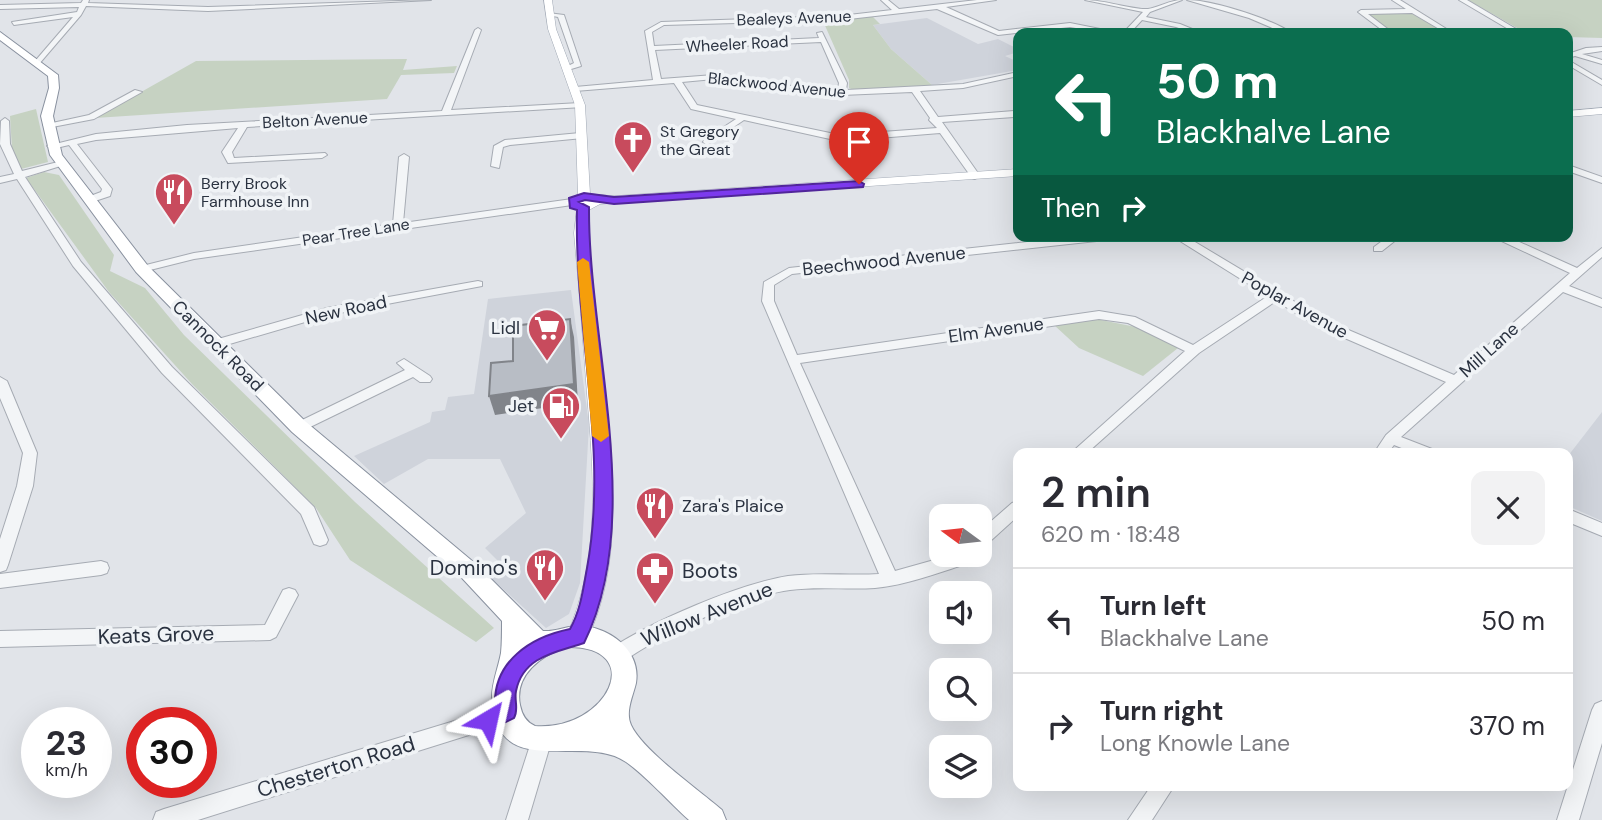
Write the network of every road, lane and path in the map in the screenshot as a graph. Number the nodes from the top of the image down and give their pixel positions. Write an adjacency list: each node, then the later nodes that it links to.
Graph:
1 (27, 0): 13 (street)
2 (428, 0): 11 (street)
3 (548, 0): 45 (main road)
4 (884, 0): 16 (street)
5 (993, 0): 12 (street, Bealeys Avenue)
6 (1088, 0): 14 (street)
7 (1179, 0): 14 (street); 25 (street)
8 (1190, 0): 26 (street)
9 (1395, 0): 15 (street)
10 (1462, 0): 29 (street)
11 (85, 2): 13 (street); 17 (street)
12 (937, 6): 16 (street, Bealeys Avenue); 31 (street)
13 (4, 8)
14 (1148, 11): 18 (street)
15 (1412, 11): 27 (street); 28 (street)
16 (898, 12): 19 (street, Bealeys Avenue)
17 (79, 14): 20 (street); 38 (street)
18 (1140, 18): 23 (street); 24 (street)
19 (815, 19): 33 (street); 35 (street, Bealeys Avenue)
20 (13, 23)
21 (1047, 28): 22 (street)
22 (1091, 28)
23 (1131, 28)
24 (1186, 28)
25 (1265, 28)
26 (1277, 28)
27 (1383, 28)
28 (1441, 28)
29 (1511, 28)
30 (478, 30): 50 (street)
31 (1013, 31)
32 (0, 35): 38 (highway)
33 (824, 40): 35 (street, Wheeler Road); 48 (street)
34 (1600, 47): 36 (street)
35 (650, 48): 43 (street)
36 (1573, 54)
37 (1573, 55): 39 (street)
38 (39, 62): 58 (highway, Cannock Road)
39 (1602, 62)
40 (1573, 66): 44 (street)
41 (1013, 75): 46 (street, Blackwood Avenue)
42 (676, 79): 43 (street, Blackwood Avenue); 48 (street, Blackwood Avenue); 54 (street)
43 (657, 81): 45 (street, Blackwood Avenue)
44 (1602, 83)
45 (575, 89): 49 (main road)
46 (915, 90): 48 (street, Blackwood Avenue); 55 (street)
47 (138, 92): 58 (street)
48 (842, 93)
49 (580, 105): 50 (street, Belton Avenue); 60 (main road)
50 (446, 112): 57 (street, Belton Avenue)
51 (1599, 113): 53 (main road)
52 (1013, 114): 55 (street)
53 (1573, 114)
54 (741, 119): 59 (street); 62 (street)
55 (933, 120): 59 (street)
56 (5, 121): 70 (street)
57 (245, 123): 61 (street, Belton Avenue); 64 (street)
58 (47, 125): 63 (highway, Cannock Road)
59 (940, 130): 71 (street)
60 (580, 136): 67 (street); 75 (main road)
61 (71, 142): 63 (street, Belton Avenue); 74 (street)
62 (707, 142)
63 (52, 146): 66 (highway, Cannock Road)
64 (326, 155)
65 (404, 157): 76 (street)
66 (62, 164): 70 (street); 74 (highway, Cannock Road)
67 (496, 166)
68 (1573, 170): 73 (street)
69 (1013, 172): 71 (main road)
70 (19, 175): 72 (street); 105 (street)
71 (975, 176): 75 (main road)
72 (0, 180)
73 (1602, 180)
74 (89, 200): 83 (highway, Cannock Road)
75 (584, 202): 76 (street, Pear Tree Lane); 113 (main road)
76 (398, 225): 83 (street, Pear Tree Lane)
77 (1059, 242): 91 (street, Beechwood Avenue)
78 (1187, 242): 87 (street, Poplar Avenue)
79 (1388, 242): 81 (street)
80 (1510, 242): 84 (street)
81 (1378, 249)
82 (1602, 251): 84 (street, Mill Lane)
83 (142, 269): 89 (highway, Cannock Road)
84 (1577, 272): 86 (street, Mill Lane)
85 (478, 284): 89 (street, New Road)
86 (1560, 287): 88 (street); 94 (street, Mill Lane)
87 (1276, 296): 90 (street); 94 (street, Poplar Avenue)
88 (1602, 303)
89 (216, 344): 96 (highway, Cannock Road)
90 (1194, 349): 91 (street, Elm Avenue); 98 (street)
91 (792, 360): 109 (street, Beechwood Avenue)
92 (414, 371): 96 (street)
93 (0, 381): 95 (street)
94 (1456, 381): 97 (street, Mill Lane)
95 (5, 408): 106 (street)
96 (299, 427): 112 (highway, Cannock Road)
97 (1391, 438): 99 (street, Mill Lane); 100 (street)
98 (1084, 448)
99 (1384, 448)
100 (1415, 448)
101 (1013, 511): 103 (street)
102 (1573, 517): 104 (street)
103 (992, 530)
104 (1602, 530)
105 (320, 540)
106 (0, 565)
107 (932, 567): 109 (street, Willow Avenue)
108 (101, 568): 110 (street)
109 (890, 579): 116 (street, Willow Avenue)
110 (0, 581)
111 (289, 595): 114 (street, Keats Grove)
112 (514, 617): 115 (highway, Cannock Road); 117 (highway)
113 (577, 636): 115 (highway); 116 (highway)
114 (0, 639)
115 (547, 643): 117 (highway)
116 (617, 655): 118 (highway)
117 (508, 682): 120 (highway)
118 (618, 703): 121 (highway); 123 (highway)
119 (1602, 710): 129 (street)
120 (506, 711): 122 (highway); 125 (street, Chesterton Road)
121 (572, 738): 122 (highway); 123 (highway)
122 (542, 739): 126 (street)
123 (634, 750): 127 (highway)
124 (1159, 791): 128 (street)
125 (164, 820)
126 (517, 820)
127 (711, 820)
128 (1139, 820)
129 (1568, 820)

